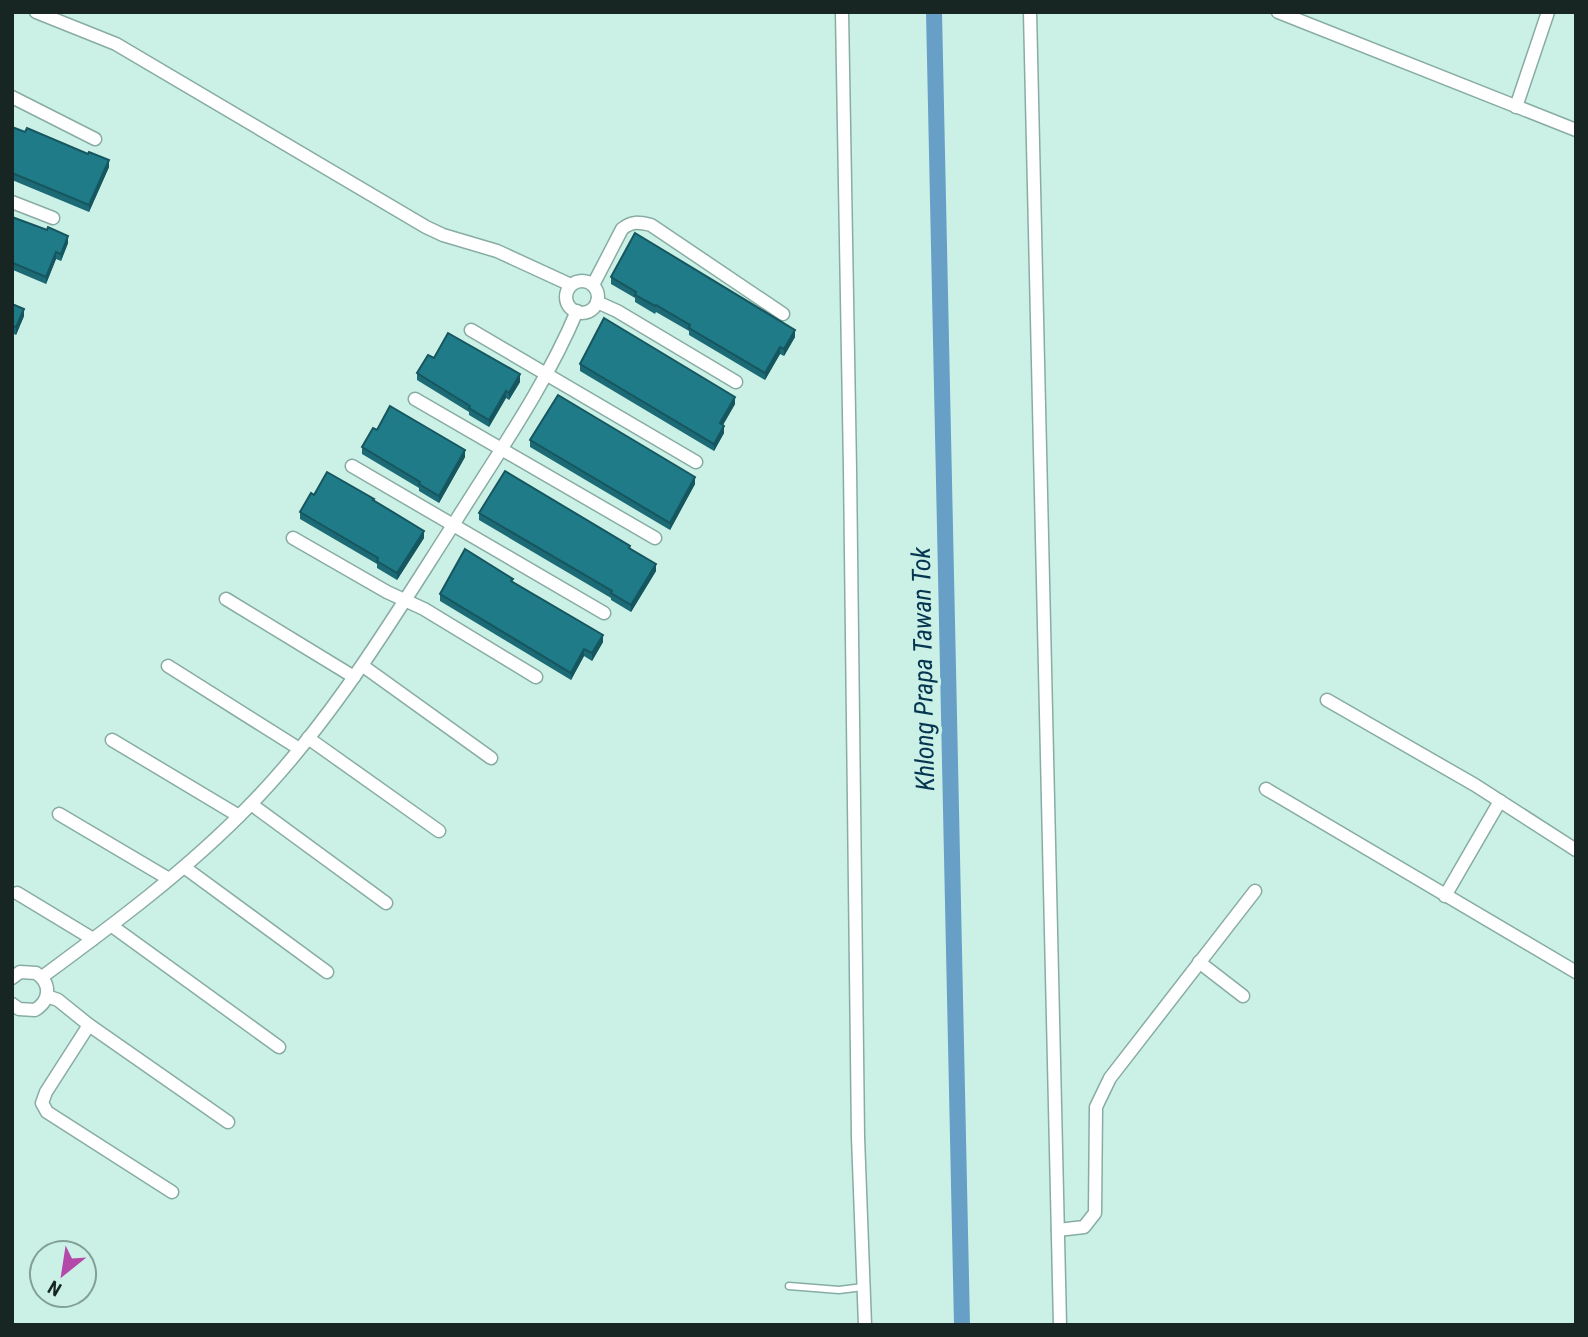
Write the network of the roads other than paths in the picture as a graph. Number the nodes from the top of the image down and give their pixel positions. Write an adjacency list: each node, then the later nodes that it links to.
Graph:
1 (36, 12): 12 (street)
2 (842, 12): 68 (street)
3 (1030, 12): 66 (street)
4 (1278, 12): 7 (street)
5 (1548, 12): 7 (street)
6 (12, 97): 9 (street)
7 (1516, 107): 8 (street)
8 (1576, 130)
9 (95, 139)
10 (12, 202): 11 (street)
11 (54, 218)
12 (570, 285): 13 (street); 15 (street)
13 (593, 285): 14 (street); 16 (street)
14 (597, 302): 15 (street); 19 (street)
15 (577, 311): 18 (street)
16 (783, 314)
17 (471, 330): 18 (street)
18 (548, 374): 21 (street); 22 (street)
19 (736, 382)
20 (415, 399): 21 (street)
21 (501, 450): 24 (street); 26 (street)
22 (696, 462)
23 (352, 466): 24 (street)
24 (453, 524): 28 (street); 29 (street)
25 (293, 538): 28 (street)
26 (655, 538)
27 (226, 599): 32 (street)
28 (406, 601): 31 (street); 33 (street)
29 (604, 613)
30 (168, 666): 37 (street)
31 (363, 666): 32 (street); 38 (street)
32 (354, 677): 35 (street)
33 (537, 677)
34 (1327, 700): 40 (street)
35 (308, 737): 37 (street); 44 (street)
36 (112, 740): 43 (street)
37 (298, 748): 41 (street)
38 (491, 758)
39 (1266, 789): 50 (street)
40 (1500, 801): 45 (street); 50 (street)
41 (251, 804): 43 (street); 51 (street)
42 (59, 814): 47 (street)
43 (239, 816): 46 (street)
44 (439, 831)
45 (1576, 850)
46 (184, 867): 47 (street); 55 (street)
47 (169, 879): 52 (street)
48 (1255, 891): 54 (street)
49 (16, 893): 53 (street)
50 (1446, 896): 56 (street)
51 (386, 902)
52 (112, 926): 53 (street); 63 (street)
53 (93, 939): 57 (street)
54 (1199, 962): 60 (street); 66 (street)
55 (327, 972)
56 (1576, 972)
57 (42, 977): 58 (street); 59 (street)
58 (12, 978)
59 (47, 996): 61 (street); 62 (street)
60 (1243, 996)
61 (12, 1004)
62 (89, 1025): 64 (street); 65 (street)
63 (279, 1047)
64 (228, 1122)
65 (172, 1192)
66 (1058, 1230): 70 (street)
67 (789, 1286): 68 (lane)
68 (863, 1287): 69 (street)
69 (865, 1325)
70 (1060, 1325)

